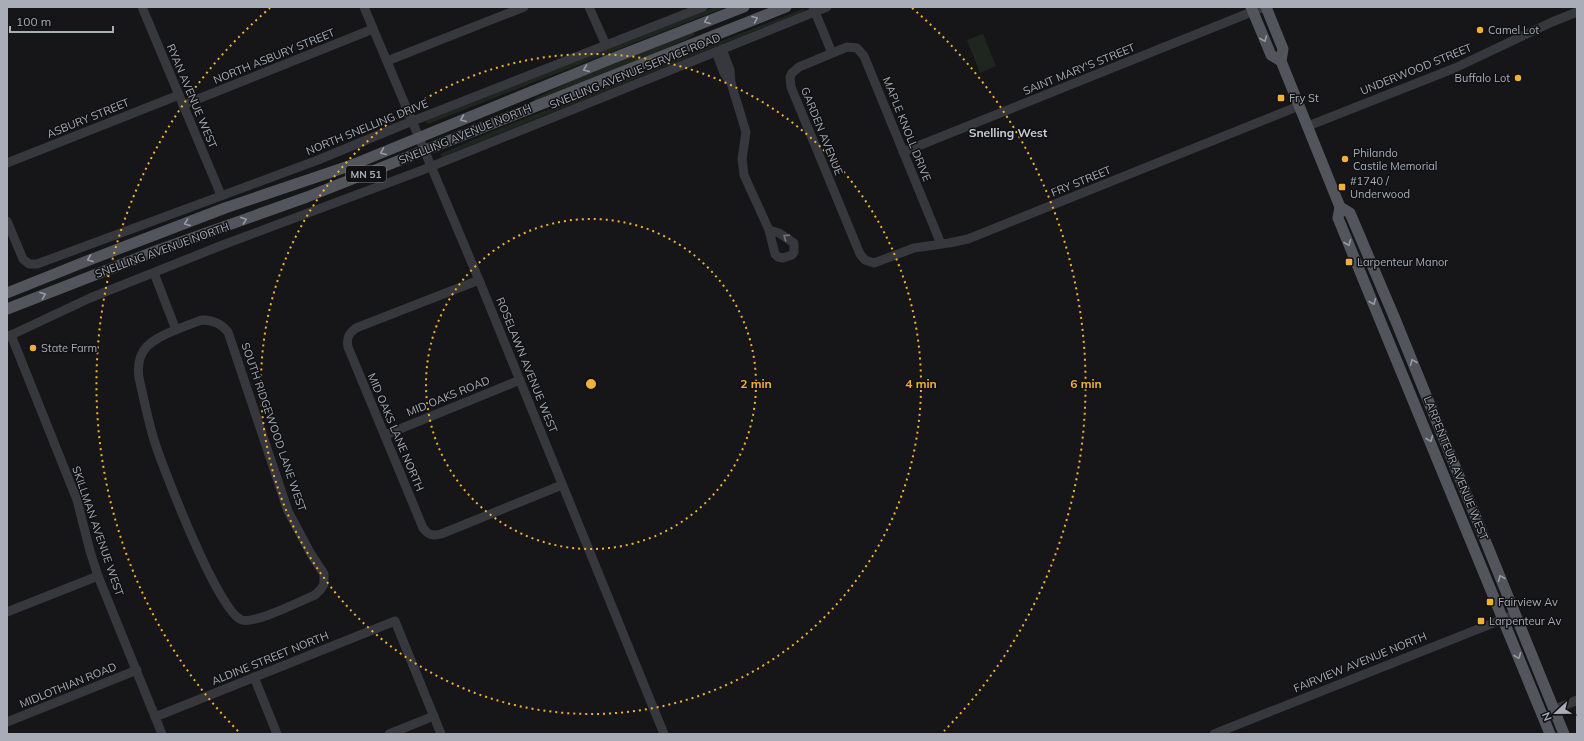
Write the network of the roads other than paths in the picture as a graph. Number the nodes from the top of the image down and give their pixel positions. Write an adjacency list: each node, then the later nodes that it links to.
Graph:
1 (142, 7): 19 (street, RYAN AVENUE WEST)
2 (364, 7): 13 (street, ROSELAWN AVENUE WEST)
3 (524, 7): 18 (street)
4 (589, 7): 14 (street)
5 (703, 7): 14 (street, NORTH SNELLING DRIVE)
6 (744, 7): 24 (main road, SNELLING AVENUE NORTH / MN 51, one-way to 24)
7 (786, 7): 25 (main road, SNELLING AVENUE NORTH / MN 51, one-way to 7)
8 (827, 7): 10 (street, SNELLING AVENUE SERVICE ROAD)
9 (1265, 7): 11 (street, SAINT MARY'S STREET); 17 (main road, LARPENTEUR AVENUE WEST)
10 (814, 9): 15 (street, SNELLING AVENUE SERVICE ROAD); 16 (street)
11 (1252, 9): 17 (main road, LARPENTEUR AVENUE WEST, one-way to 17); 26 (street, SAINT MARY'S STREET)
12 (1577, 12): 23 (street, UNDERWOOD STREET)
13 (373, 29): 18 (street, ROSELAWN AVENUE WEST); 20 (street, NORTH ASBURY STREET)
14 (606, 45): 22 (street, NORTH SNELLING DRIVE)
15 (719, 50): 28 (street, SNELLING AVENUE SERVICE ROAD); 32 (street)
16 (832, 53): 26 (street, MAPLE KNOLL DRIVE); 34 (street, GARDEN AVENUE)
17 (1281, 61): 21 (main road, LARPENTEUR AVENUE WEST)
18 (387, 62): 22 (street, ROSELAWN AVENUE WEST)
19 (179, 95): 20 (street, RYAN AVENUE WEST); 27 (street, ASBURY STREET)
20 (183, 105): 29 (street, RYAN AVENUE WEST)
21 (1299, 106): 23 (main road, LARPENTEUR AVENUE WEST); 33 (street, FRY STREET)
22 (412, 121): 24 (street, ROSELAWN AVENUE WEST); 29 (street, NORTH SNELLING DRIVE)
23 (1308, 126): 30 (main road, LARPENTEUR AVENUE WEST)
24 (419, 137): 25 (street, ROSELAWN AVENUE WEST); 37 (main road, SNELLING AVENUE NORTH / MN 51, one-way to 37)
25 (424, 151): 28 (street, ROSELAWN AVENUE WEST); 38 (main road, SNELLING AVENUE NORTH / MN 51, one-way to 25)
26 (903, 152): 33 (street, MAPLE KNOLL DRIVE)
27 (7, 163)
28 (431, 166): 35 (street, SNELLING AVENUE SERVICE ROAD); 36 (street, ROSELAWN AVENUE WEST)
29 (221, 195): 31 (street, NORTH SNELLING DRIVE)
30 (1340, 207): 42 (main road, LARPENTEUR AVENUE WEST, one-way to 30); 43 (main road, LARPENTEUR AVENUE WEST, one-way to 43)
31 (7, 221)
32 (769, 230)
33 (941, 244): 34 (street, FRY STREET)
34 (867, 262)
35 (154, 273): 39 (street); 40 (street, SNELLING AVENUE SERVICE ROAD)
36 (479, 280): 41 (street, ROSELAWN AVENUE WEST); 44 (street, MID OAKS LANE NORTH)
37 (7, 293)
38 (7, 309)
39 (176, 330): 39 (street, SOUTH RIDGEWOOD LANE WEST)
40 (9, 336): 46 (street, SKILLMAN AVENUE WEST)
41 (520, 380): 44 (street, MID OAKS ROAD); 45 (street, ROSELAWN AVENUE WEST)
42 (1427, 398): 43 (main road); 48 (main road, LARPENTEUR AVENUE WEST, one-way to 42)
43 (1415, 403): 49 (main road, LARPENTEUR AVENUE WEST, one-way to 49)
44 (384, 435): 45 (street, MID OAKS LANE NORTH)
45 (562, 484): 61 (street, ROSELAWN AVENUE WEST)
46 (98, 576): 47 (street); 50 (street, SKILLMAN AVENUE WEST)
47 (7, 612)
48 (1516, 614): 49 (street, FAIRVIEW AVENUE NORTH); 53 (main road, LARPENTEUR AVENUE WEST)
49 (1503, 619): 62 (street, FAIRVIEW AVENUE NORTH); 63 (main road, LARPENTEUR AVENUE WEST, one-way to 63)
50 (137, 670): 55 (street, SKILLMAN AVENUE WEST); 56 (street, MIDLOTHIAN ROAD)
51 (254, 678): 54 (street, ALDINE STREET NORTH); 55 (street, ALDINE STREET NORTH); 58 (street)
52 (1577, 700): 53 (street)
53 (1554, 710): 64 (main road, LARPENTEUR AVENUE WEST)
54 (434, 716): 59 (street); 60 (street)
55 (155, 717): 57 (street, SKILLMAN AVENUE WEST)
56 (7, 722)
57 (162, 734)
58 (277, 734)
59 (389, 734)
60 (441, 734)
61 (664, 734)
62 (1214, 734)
63 (1550, 734)
64 (1564, 734)

